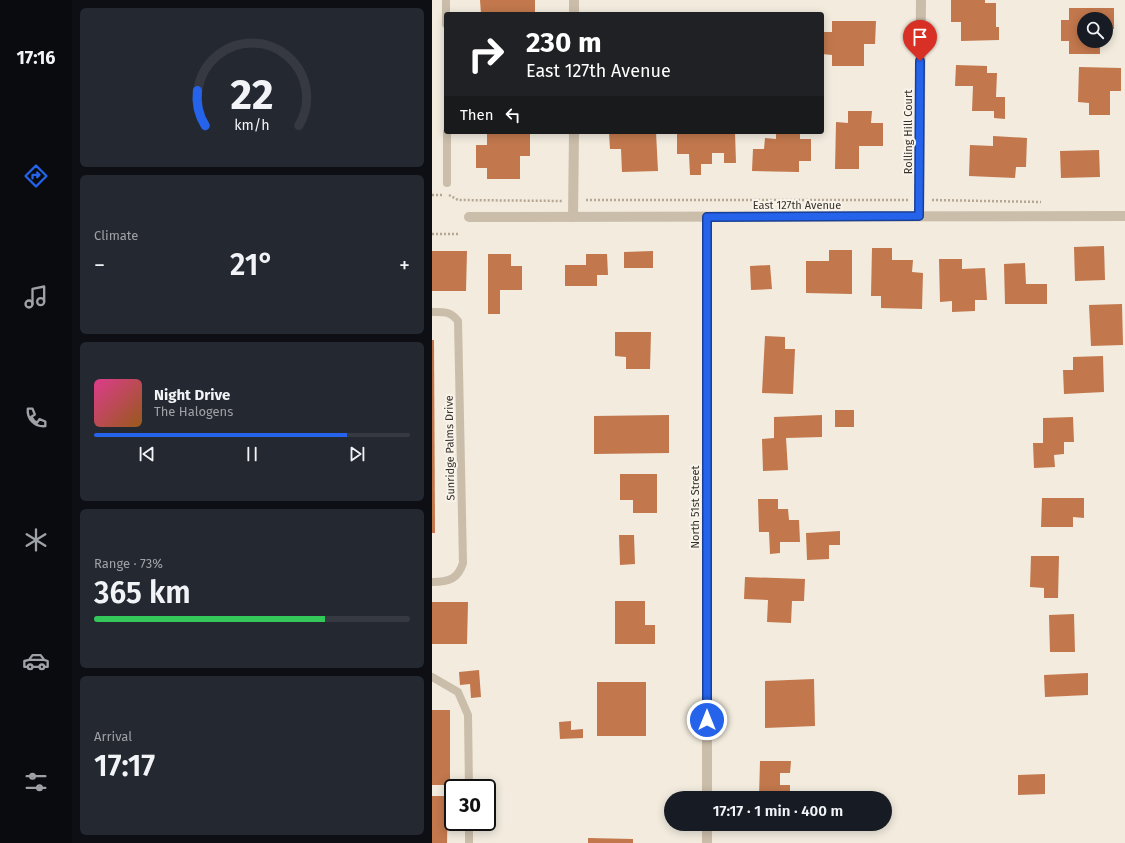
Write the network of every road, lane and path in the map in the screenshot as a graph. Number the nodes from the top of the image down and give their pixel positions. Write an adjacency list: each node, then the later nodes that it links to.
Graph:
1 (446, 0): 4 (lane)
2 (574, 0): 5 (street)
3 (921, 0): 11 (street, Rolling Hill Court)
4 (446, 12)
5 (574, 12)
6 (447, 134): 8 (lane)
7 (574, 134): 10 (street)
8 (447, 183)
9 (432, 195): 10 (path)
10 (573, 200): 11 (path); 16 (street)
11 (919, 200): 12 (path); 13 (street, Rolling Hill Court)
12 (1046, 202)
13 (919, 216): 14 (street, East 127th Avenue); 17 (street, East 127th Avenue)
14 (1125, 216)
15 (469, 217): 16 (street, East 127th Avenue)
16 (573, 217): 17 (street, East 127th Avenue)
17 (707, 217): 24 (street, North 51st Street)
18 (432, 234): 19 (path)
19 (458, 234)
20 (432, 312): 21 (lane, Sunridge Palms Drive)
21 (432, 582)
22 (432, 677): 23 (lane)
23 (469, 779)
24 (707, 791)
25 (469, 831): 27 (lane)
26 (707, 831): 28 (street)
27 (469, 843)
28 (708, 843)

